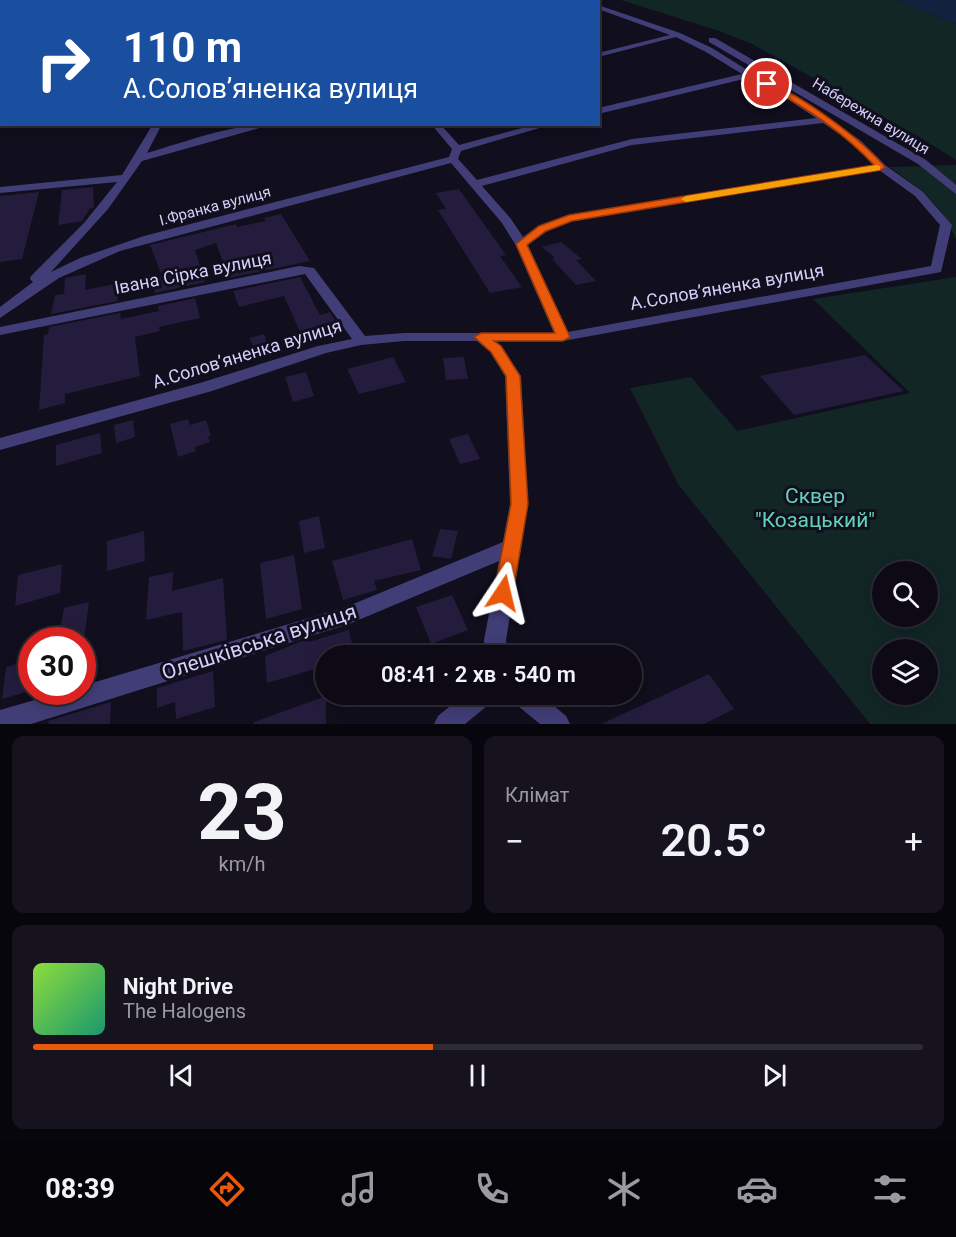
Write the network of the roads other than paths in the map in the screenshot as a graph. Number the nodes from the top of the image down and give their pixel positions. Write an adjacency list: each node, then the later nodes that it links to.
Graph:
1 (602, 0): 5 (street)
2 (600, 7): 3 (street)
3 (614, 12): 4 (street); 6 (street)
4 (600, 15)
5 (660, 18)
6 (677, 35): 8 (street); 9 (street)
7 (703, 35): 22 (street, Набережна вулиця)
8 (600, 54)
9 (749, 75): 10 (street); 11 (street)
10 (600, 111)
11 (825, 120): 18 (street); 20 (street)
12 (157, 126): 17 (street)
13 (262, 126): 17 (street)
14 (436, 126): 16 (street)
15 (543, 126): 16 (street, І.Франка вулиця)
16 (455, 154): 20 (street); 24 (street, І.Франка вулиця)
17 (141, 158): 19 (street)
18 (881, 167): 23 (street); 28 (street, А.Солов’яненка вулиця)
19 (126, 178): 21 (street); 24 (street)
20 (476, 184): 23 (street)
21 (0, 190)
22 (956, 191)
23 (521, 244): 28 (street)
24 (21, 294): 25 (street, І.Франка вулиця)
25 (0, 314)
26 (0, 331): 29 (street, Івана Сірка вулиця)
27 (481, 337): 28 (street, А.Солов’яненка вулиця); 29 (street, А.Солов’яненка вулиця); 31 (street)
28 (563, 337)
29 (360, 341): 30 (street, А.Солов’яненка вулиця)
30 (0, 444)
31 (512, 547): 32 (street); 35 (street, Олешківська вулиця)
32 (495, 645)
33 (470, 705): 36 (street)
34 (535, 705): 37 (street)
35 (0, 722)
36 (447, 724)
37 (558, 724)

